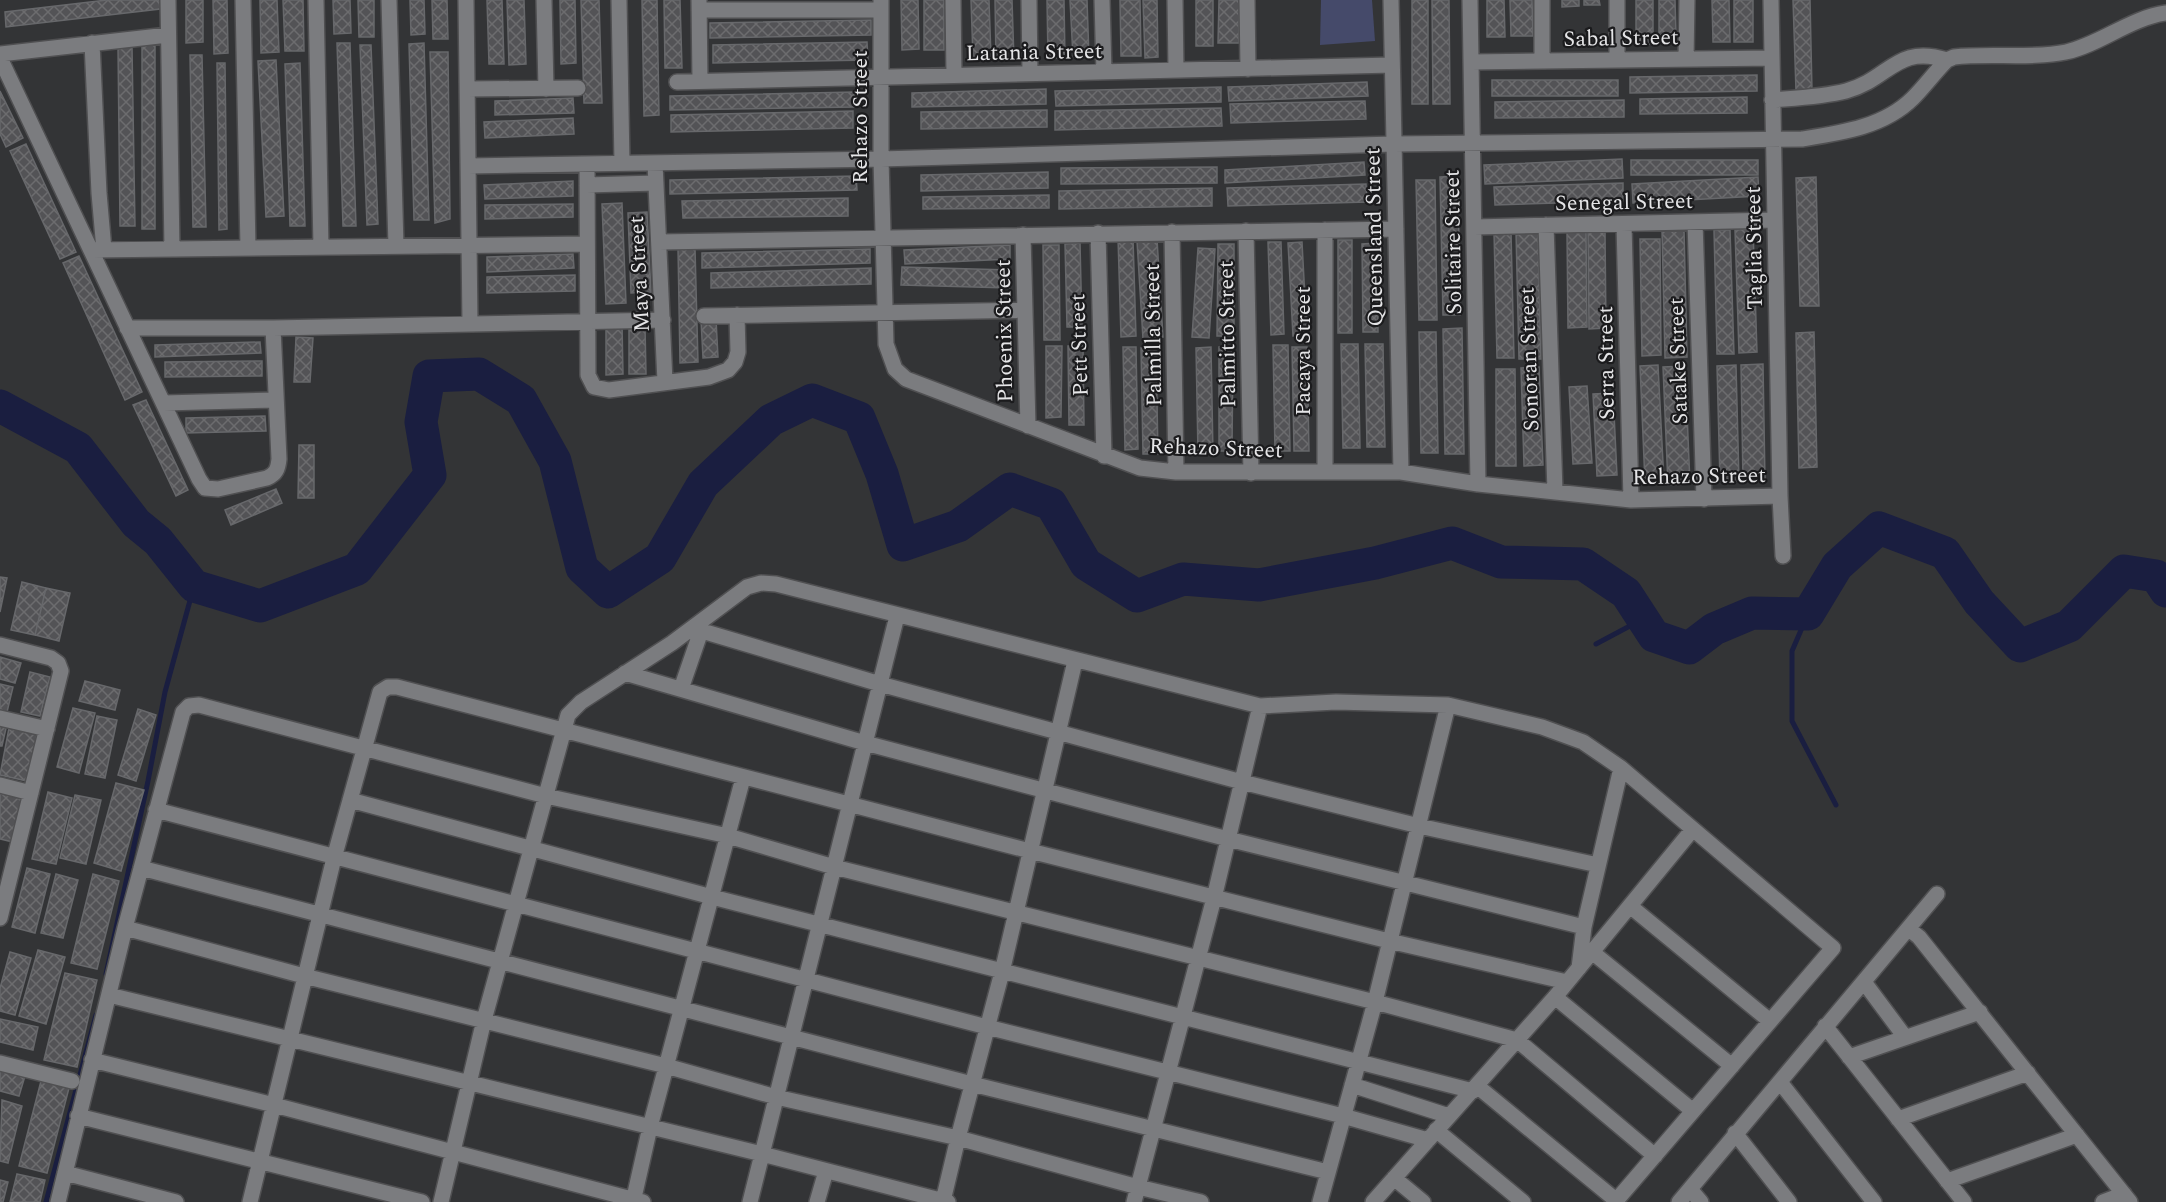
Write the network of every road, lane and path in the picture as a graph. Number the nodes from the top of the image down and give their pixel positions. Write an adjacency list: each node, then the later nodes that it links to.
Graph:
1 (168, 0): 22 (street)
2 (243, 0): 71 (street)
3 (316, 0): 70 (street)
4 (389, 0): 69 (street)
5 (466, 0): 42 (street)
6 (544, 0): 40 (street)
7 (619, 0): 50 (street)
8 (953, 0): 36 (street)
9 (1029, 0): 35 (street)
10 (1102, 0): 34 (street)
11 (1175, 0): 33 (street)
12 (1247, 0): 32 (street)
13 (1391, 0): 31 (street, Queensland Street)
14 (1470, 0): 30 (street, Solitaire Street)
15 (1542, 0): 29 (street)
16 (1617, 0): 27 (street)
17 (1687, 0): 26 (street)
18 (1771, 0): 25 (street, Taglia Street)
19 (699, 5): 20 (street); 38 (street)
20 (881, 5): 37 (street, Rehazo Street)
21 (2166, 13): 28 (street)
22 (168, 34): 23 (street); 72 (street)
23 (92, 43): 24 (street); 73 (street)
24 (0, 56): 73 (street)
25 (1772, 58): 26 (street, Sabal Street); 43 (street, Taglia Street)
26 (1686, 59): 27 (street, Sabal Street)
27 (1617, 60): 29 (street, Sabal Street)
28 (1947, 60): 43 (street); 44 (street)
29 (1542, 61): 30 (street, Sabal Street)
30 (1472, 62): 45 (street, Solitaire Street)
31 (1392, 65): 32 (street, Latania Street); 46 (street, Queensland Street)
32 (1248, 69): 33 (street, Latania Street)
33 (1176, 70): 34 (street, Latania Street)
34 (1104, 72): 35 (street, Latania Street)
35 (1030, 74): 36 (street, Latania Street)
36 (954, 75): 37 (street, Latania Street)
37 (881, 77): 38 (street, Latania Street); 47 (street, Rehazo Street)
38 (700, 81): 39 (street, Latania Street)
39 (677, 82)
40 (546, 88): 41 (street); 42 (street)
41 (578, 88)
42 (467, 89): 51 (street)
43 (1772, 100): 44 (street, Taglia Street)
44 (1773, 140): 45 (street); 54 (street, Taglia Street)
45 (1473, 143): 46 (street); 58 (street, Solitaire Street)
46 (1394, 144): 47 (street); 59 (street, Queensland Street)
47 (881, 159): 48 (street); 65 (street, Rehazo Street)
48 (656, 163): 50 (street); 52 (street, Maya Street)
49 (587, 164): 50 (street); 51 (street); 53 (street)
50 (622, 164)
51 (468, 166): 68 (street)
52 (656, 183): 53 (street); 66 (street, Maya Street)
53 (587, 185): 67 (street)
54 (1775, 220): 55 (street, Senegal Street); 94 (street, Taglia Street)
55 (1695, 222): 56 (street, Senegal Street); 95 (street, Satake Street)
56 (1624, 224): 57 (street, Senegal Street); 96 (street, Serra Street)
57 (1546, 225): 58 (street, Senegal Street); 93 (street, Sonoran Street)
58 (1474, 227): 92 (street, Solitaire Street)
59 (1396, 229): 60 (street); 90 (street, Queensland Street)
60 (1325, 230): 61 (street); 88 (street, Pacaya Street)
61 (1246, 231): 62 (street); 91 (street, Palmitto Street)
62 (1172, 232): 63 (street); 89 (street, Palmilla Street)
63 (1098, 233): 64 (street); 87 (street, Pett Street)
64 (1023, 235): 65 (street); 74 (street, Phoenix Street)
65 (883, 237): 66 (street); 75 (street, Rehazo Street)
66 (659, 242): 78 (street, Maya Street)
67 (587, 244): 68 (street); 79 (street)
68 (469, 245): 69 (street); 80 (street)
69 (396, 246): 70 (street)
70 (321, 247): 71 (street)
71 (248, 248): 72 (street)
72 (172, 249): 73 (street)
73 (98, 250): 81 (street)
74 (1025, 309): 75 (street); 86 (street, Phoenix Street)
75 (884, 312): 76 (street); 86 (street, Rehazo Street)
76 (737, 315): 77 (street); 83 (street)
77 (704, 316)
78 (663, 320): 79 (street); 83 (street, Maya Street)
79 (587, 321): 80 (street); 83 (street)
80 (470, 323): 82 (street)
81 (127, 327): 82 (street); 85 (street)
82 (273, 328): 84 (street)
83 (665, 382)
84 (276, 400): 85 (street); 85 (street)
85 (164, 404)
86 (1028, 426): 87 (street, Rehazo Street)
87 (1104, 456): 89 (street, Rehazo Street)
88 (1325, 471): 90 (street, Rehazo Street); 91 (street, Rehazo Street)
89 (1176, 472): 91 (street, Rehazo Street)
90 (1401, 472): 92 (street, Rehazo Street)
91 (1251, 473)
92 (1478, 484): 93 (street, Rehazo Street)
93 (1555, 491): 96 (street, Rehazo Street)
94 (1780, 496): 95 (street, Rehazo Street); 97 (street, Taglia Street)
95 (1704, 499): 96 (street, Rehazo Street)
96 (1631, 501)
97 (1783, 556)
98 (897, 616): 99 (street); 101 (street); 103 (street)
99 (697, 629): 102 (street); 103 (street); 104 (street)
100 (0, 645): 108 (street)
101 (1075, 661): 106 (street); 110 (street)
102 (625, 674): 104 (street); 109 (street)
103 (880, 684): 110 (street); 111 (street)
104 (681, 689): 111 (street)
105 (1448, 705): 106 (street); 113 (street); 123 (street)
106 (1260, 706): 115 (street)
107 (0, 718): 108 (street)
108 (47, 729): 118 (street)
109 (564, 730): 112 (street); 114 (street); 119 (street)
110 (1059, 733): 115 (street); 117 (street)
111 (865, 743): 117 (street); 121 (street)
112 (364, 748): 119 (street); 120 (street); 122 (street)
113 (1622, 768): 124 (street); 130 (street)
114 (743, 778): 121 (street); 125 (street)
115 (1242, 783): 123 (street); 126 (street)
116 (0, 785): 118 (street)
117 (1046, 791): 126 (street); 128 (street)
118 (31, 792): 141 (street)
119 (546, 796): 125 (street); 127 (street)
120 (350, 800): 127 (street); 129 (street)
121 (850, 804): 128 (street); 131 (street)
122 (156, 810): 129 (street); 132 (street)
123 (1419, 826): 130 (street); 133 (street)
124 (1693, 829): 138 (street); 164 (street)
125 (728, 837): 131 (street); 135 (street)
126 (1228, 839): 133 (street); 136 (street)
127 (531, 849): 135 (street); 137 (street)
128 (1030, 851): 136 (street); 139 (street)
129 (334, 858): 137 (street); 140 (street)
130 (1598, 865): 143 (street)
131 (834, 867): 139 (street); 142 (street)
132 (141, 868): 140 (street); 144 (street)
133 (1404, 883): 143 (street); 146 (street)
134 (1937, 894): 145 (street)
135 (712, 897): 142 (street); 147 (street)
136 (1214, 898): 146 (street); 149 (street)
137 (516, 904): 147 (street); 150 (street)
138 (1630, 906): 148 (street); 164 (street)
139 (1017, 913): 149 (street); 152 (street)
140 (320, 914): 150 (street); 153 (street)
141 (0, 918)
142 (820, 924): 152 (street); 154 (street)
143 (1584, 927): 151 (street)
144 (124, 928): 153 (street); 157 (street)
145 (1909, 929): 156 (street); 161 (street)
146 (1389, 941): 155 (street); 159 (street)
147 (697, 951): 154 (street); 160 (street)
148 (1592, 952): 151 (street); 176 (street)
149 (1197, 958): 159 (street); 162 (street)
150 (500, 962): 160 (street); 163 (street)
151 (1579, 969): 155 (street)
152 (1002, 972): 162 (street); 166 (street)
153 (304, 976): 163 (street); 169 (street)
154 (806, 979): 166 (street); 167 (street)
155 (1567, 982): 158 (street)
156 (1864, 982): 165 (street); 168 (street)
157 (108, 995): 169 (street); 172 (street)
158 (1555, 997): 170 (street); 187 (street)
159 (1375, 1002): 170 (street); 173 (street)
160 (682, 1008): 167 (street); 175 (street)
161 (1980, 1012): 168 (street); 178 (street)
162 (1182, 1017): 173 (street); 177 (street)
163 (484, 1020): 175 (street); 180 (street)
164 (1770, 1021): 176 (street)
165 (1825, 1026): 171 (street); 181 (street)
166 (987, 1027): 177 (street); 182 (street)
167 (792, 1037): 182 (street); 185 (street)
168 (1905, 1037): 171 (street)
169 (291, 1039): 180 (street); 186 (street)
170 (1517, 1040): 184 (street); 200 (street)
171 (1849, 1057): 191 (street)
172 (92, 1060): 186 (street); 188 (street)
173 (1358, 1061): 183 (street); 184 (street)
174 (0, 1063): 179 (street)
175 (666, 1065): 185 (street); 192 (street)
176 (1732, 1066): 187 (street)
177 (1168, 1071): 189 (street); 193 (street)
178 (2028, 1073): 191 (street); 196 (street)
179 (72, 1081)
180 (470, 1082): 192 (street); 198 (street)
181 (1780, 1082): 194 (street); 228 (street)
182 (972, 1084): 193 (street); 197 (street)
183 (1352, 1085): 189 (street); 190 (street)
184 (1475, 1088): 190 (street); 212 (street)
185 (776, 1097): 197 (street); 199 (street)
186 (274, 1105): 198 (street); 201 (street)
187 (1693, 1111): 200 (street)
188 (78, 1116): 201 (street); 204 (street)
189 (1343, 1116): 195 (street); 203 (street)
190 (1449, 1116): 195 (street)
191 (1898, 1119): 206 (street)
192 (650, 1127): 199 (street); 210 (street)
193 (1153, 1129): 203 (street); 208 (street)
194 (1736, 1133): 207 (street); 227 (street)
195 (1432, 1135): 205 (street); 224 (street)
196 (2077, 1135): 206 (street); 209 (street)
197 (958, 1138): 208 (street); 211 (street)
198 (453, 1151): 210 (street); 217 (street)
199 (762, 1154): 202 (street); 218 (street)
200 (1655, 1156): 212 (street)
201 (260, 1162): 215 (street); 216 (street)
202 (826, 1172): 211 (street); 219 (street)
203 (1328, 1172): 221 (street)
204 (65, 1173): 213 (street); 214 (street)
205 (1394, 1178): 222 (street); 223 (street)
206 (1947, 1181): 229 (street)
207 (1690, 1189): 225 (street); 226 (street)
208 (1136, 1195): 220 (street)
209 (2127, 1198): 230 (street)
210 (637, 1201)
211 (945, 1201)
212 (1616, 1201)
213 (58, 1202)
214 (177, 1202)
215 (250, 1202)
216 (422, 1202)
217 (441, 1202)
218 (750, 1202)
219 (817, 1202)
220 (1201, 1202)
221 (1320, 1202)
222 (1373, 1202)
223 (1423, 1202)
224 (1523, 1202)
225 (1679, 1202)
226 (1701, 1202)
227 (1789, 1202)
228 (1874, 1202)
229 (1964, 1202)
230 (2103, 1202)

